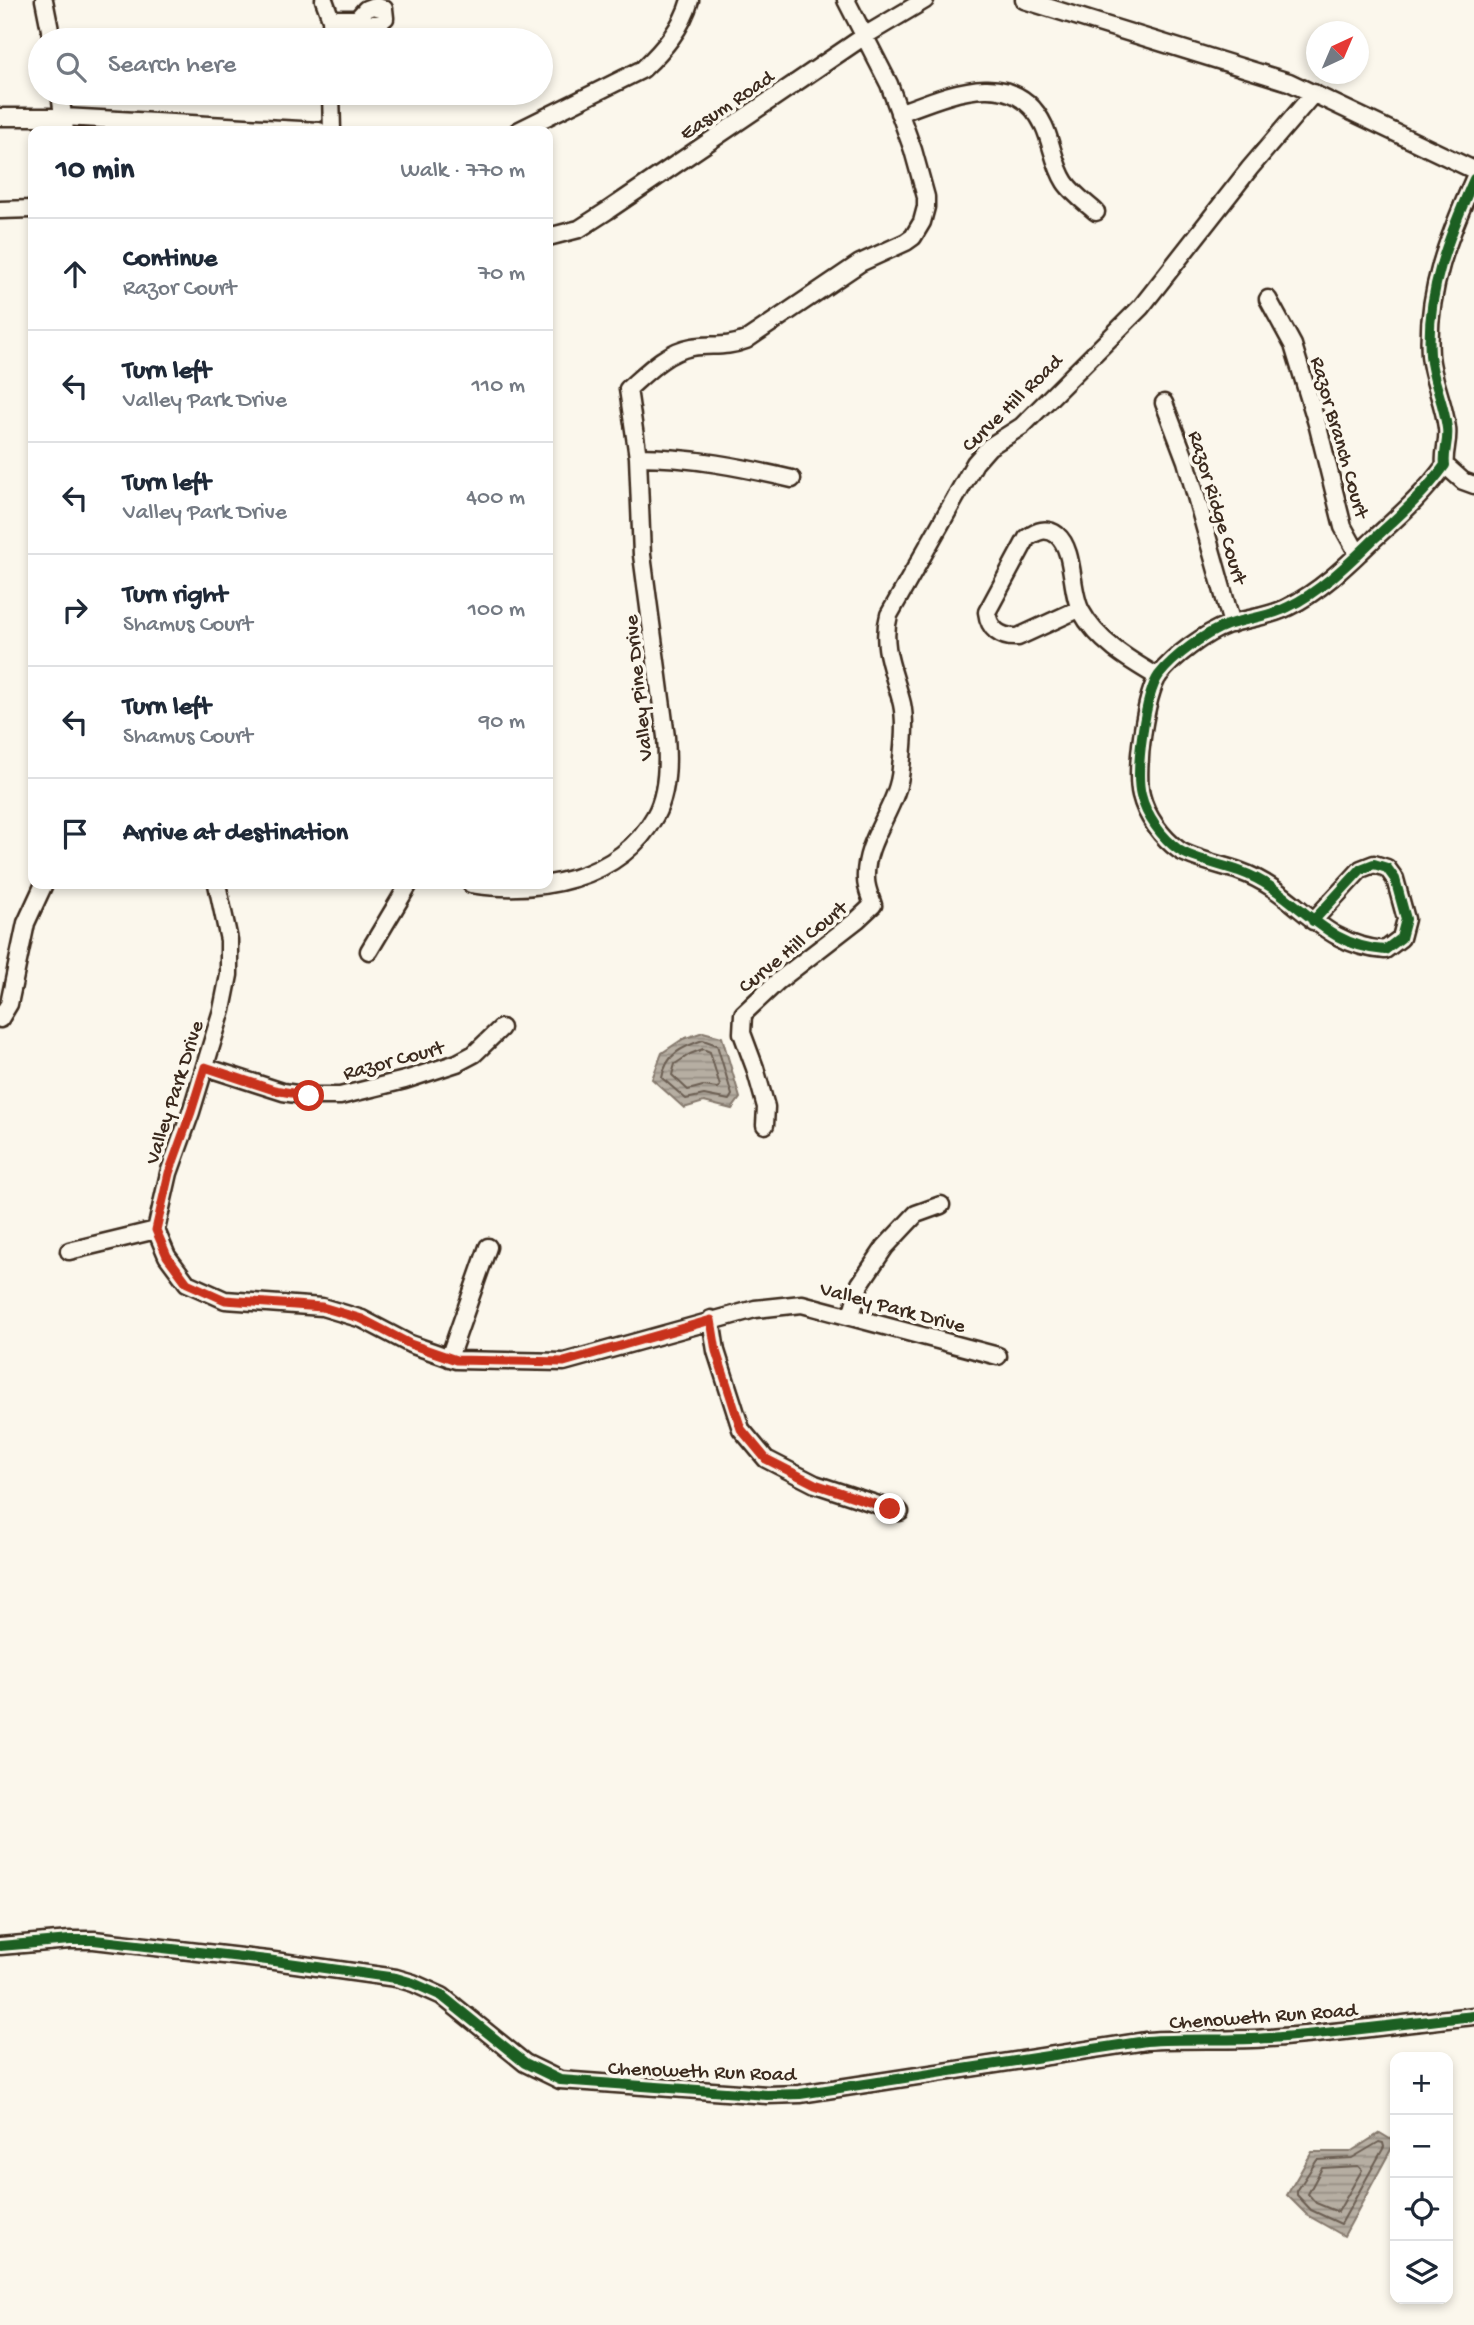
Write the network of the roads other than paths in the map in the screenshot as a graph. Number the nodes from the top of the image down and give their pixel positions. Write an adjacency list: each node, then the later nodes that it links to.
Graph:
1 (44, 0): 9 (street)
2 (324, 0): 7 (street)
3 (690, 0): 20 (street)
4 (846, 0): 11 (street)
5 (925, 0): 11 (street, Easum Road)
6 (1024, 0): 12 (street)
7 (331, 19): 8 (street); 10 (street)
8 (357, 19)
9 (50, 28)
10 (331, 28)
11 (866, 35): 15 (street); 26 (street, Easum Road)
12 (1314, 93): 21 (street); 38 (street, Curve Hill Road)
13 (62, 105): 17 (street)
14 (331, 105): 19 (street)
15 (899, 113): 25 (street); 29 (street, Valley Pine Drive)
16 (0, 117): 17 (street)
17 (64, 124): 18 (street)
18 (137, 126)
19 (332, 126)
20 (529, 126)
21 (1474, 170)
22 (1474, 179): 30 (street)
23 (28, 209): 24 (street)
24 (0, 210)
25 (1096, 212)
26 (553, 236)
27 (1268, 299): 33 (street, Razor Branch Court)
28 (1164, 403): 35 (street, Razor Ridge Court)
29 (638, 457): 31 (street); 37 (street, Valley Pine Drive)
30 (1445, 465): 32 (street); 33 (street)
31 (792, 479)
32 (1474, 485)
33 (1358, 554): 35 (street)
34 (1079, 609): 34 (street); 36 (street)
35 (1232, 624): 36 (street)
36 (1158, 677): 42 (street)
37 (553, 883)
38 (866, 883): 47 (street, Curve Hill Court)
39 (42, 889): 44 (street)
40 (218, 889): 46 (street, Valley Park Drive)
41 (405, 889): 43 (street)
42 (1313, 921): 42 (street)
43 (369, 951)
44 (0, 1019)
45 (501, 1028): 46 (street, Razor Court)
46 (205, 1067): 49 (street, Valley Park Drive)
47 (765, 1125)
48 (942, 1205): 52 (street)
49 (156, 1230): 51 (street); 55 (street, Valley Park Drive)
50 (488, 1247): 55 (street)
51 (69, 1251)
52 (851, 1315): 53 (street, Valley Park Drive); 54 (street, Valley Park Drive)
53 (711, 1320): 55 (street, Valley Park Drive); 56 (street)
54 (998, 1356)
55 (449, 1358)
56 (900, 1512)
57 (0, 1946): 58 (street, Chenoweth Run Road)
58 (1474, 2016)

